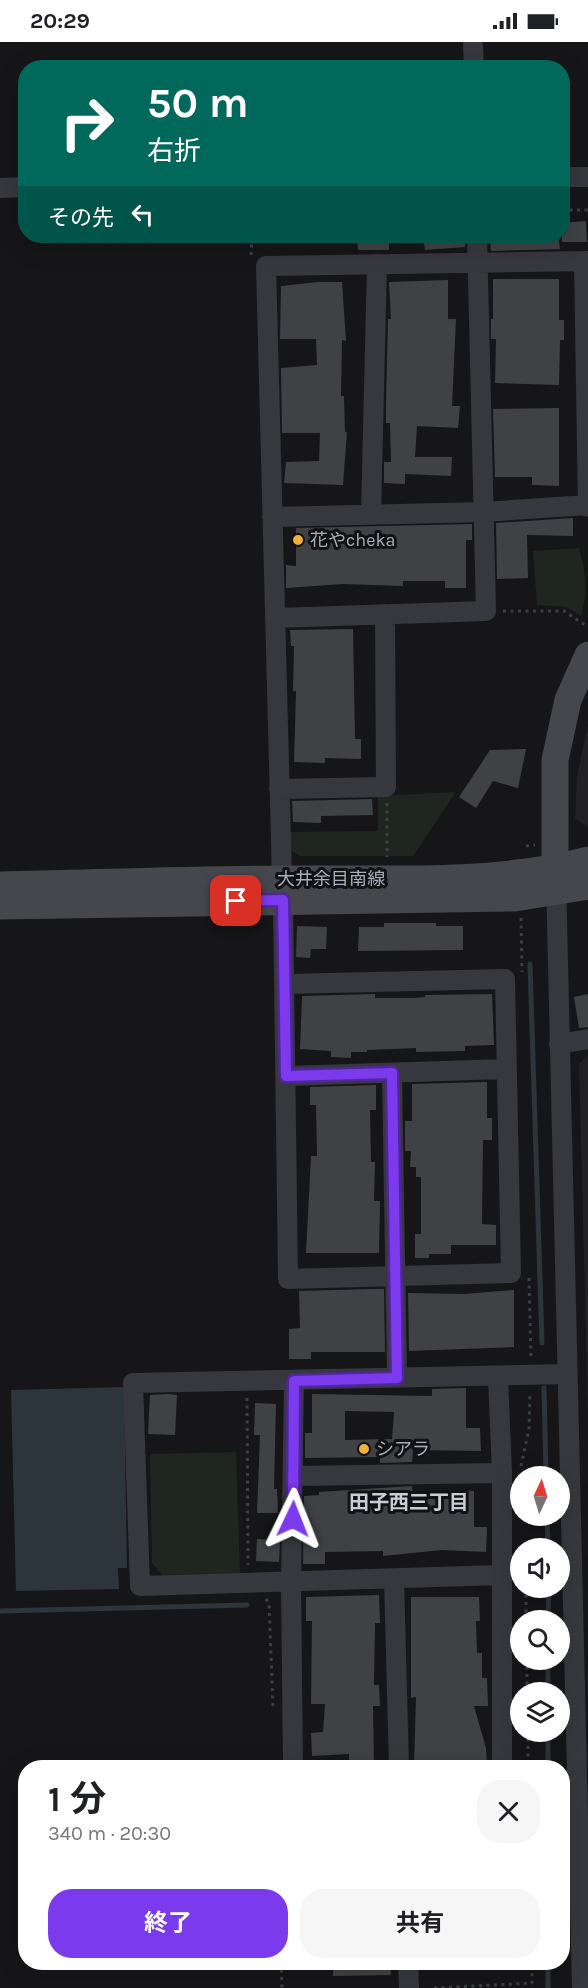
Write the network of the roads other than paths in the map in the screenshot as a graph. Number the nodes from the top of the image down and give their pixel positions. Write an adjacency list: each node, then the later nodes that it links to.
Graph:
1 (473, 42): 2 (street)
2 (474, 60)
3 (570, 177): 4 (street)
4 (588, 177)
5 (18, 187): 6 (street)
6 (0, 188)
7 (477, 243): 9 (street)
8 (586, 261): 9 (street); 11 (street)
9 (478, 262): 10 (street); 13 (street)
10 (376, 264): 14 (street); 15 (street)
11 (587, 371): 12 (street)
12 (588, 506): 13 (street)
13 (483, 512): 14 (street); 16 (street)
14 (371, 514): 15 (street)
15 (272, 517): 17 (street)
16 (385, 614): 17 (street); 19 (street)
17 (275, 618): 19 (street)
18 (588, 655): 21 (street)
19 (279, 789): 24 (street)
20 (588, 860): 21 (street)
21 (556, 881): 23 (street); 24 (street); 28 (street)
22 (0, 885): 24 (street, 大井余目南線)
23 (588, 886)
24 (282, 889): 25 (street); 26 (street)
25 (0, 906)
26 (285, 984): 29 (street); 31 (street)
27 (588, 1039): 28 (street)
28 (559, 1044): 33 (street)
29 (505, 1070): 30 (street); 32 (street)
30 (392, 1073): 31 (street); 32 (street)
31 (286, 1076): 32 (street)
32 (395, 1275): 35 (street)
33 (568, 1374): 34 (street); 44 (street)
34 (498, 1377): 35 (street); 37 (street)
35 (397, 1378): 36 (street)
36 (294, 1381): 39 (street); 43 (street)
37 (510, 1466)
38 (510, 1472): 39 (street)
39 (294, 1476): 43 (street)
40 (510, 1481): 41 (street)
41 (500, 1575): 42 (street); 47 (street)
42 (394, 1580): 43 (street); 46 (street)
43 (291, 1583): 45 (street)
44 (582, 1658): 50 (street)
45 (293, 1760)
46 (399, 1760)
47 (502, 1760)
48 (408, 1970): 49 (street)
49 (409, 1988)
50 (582, 1988)

